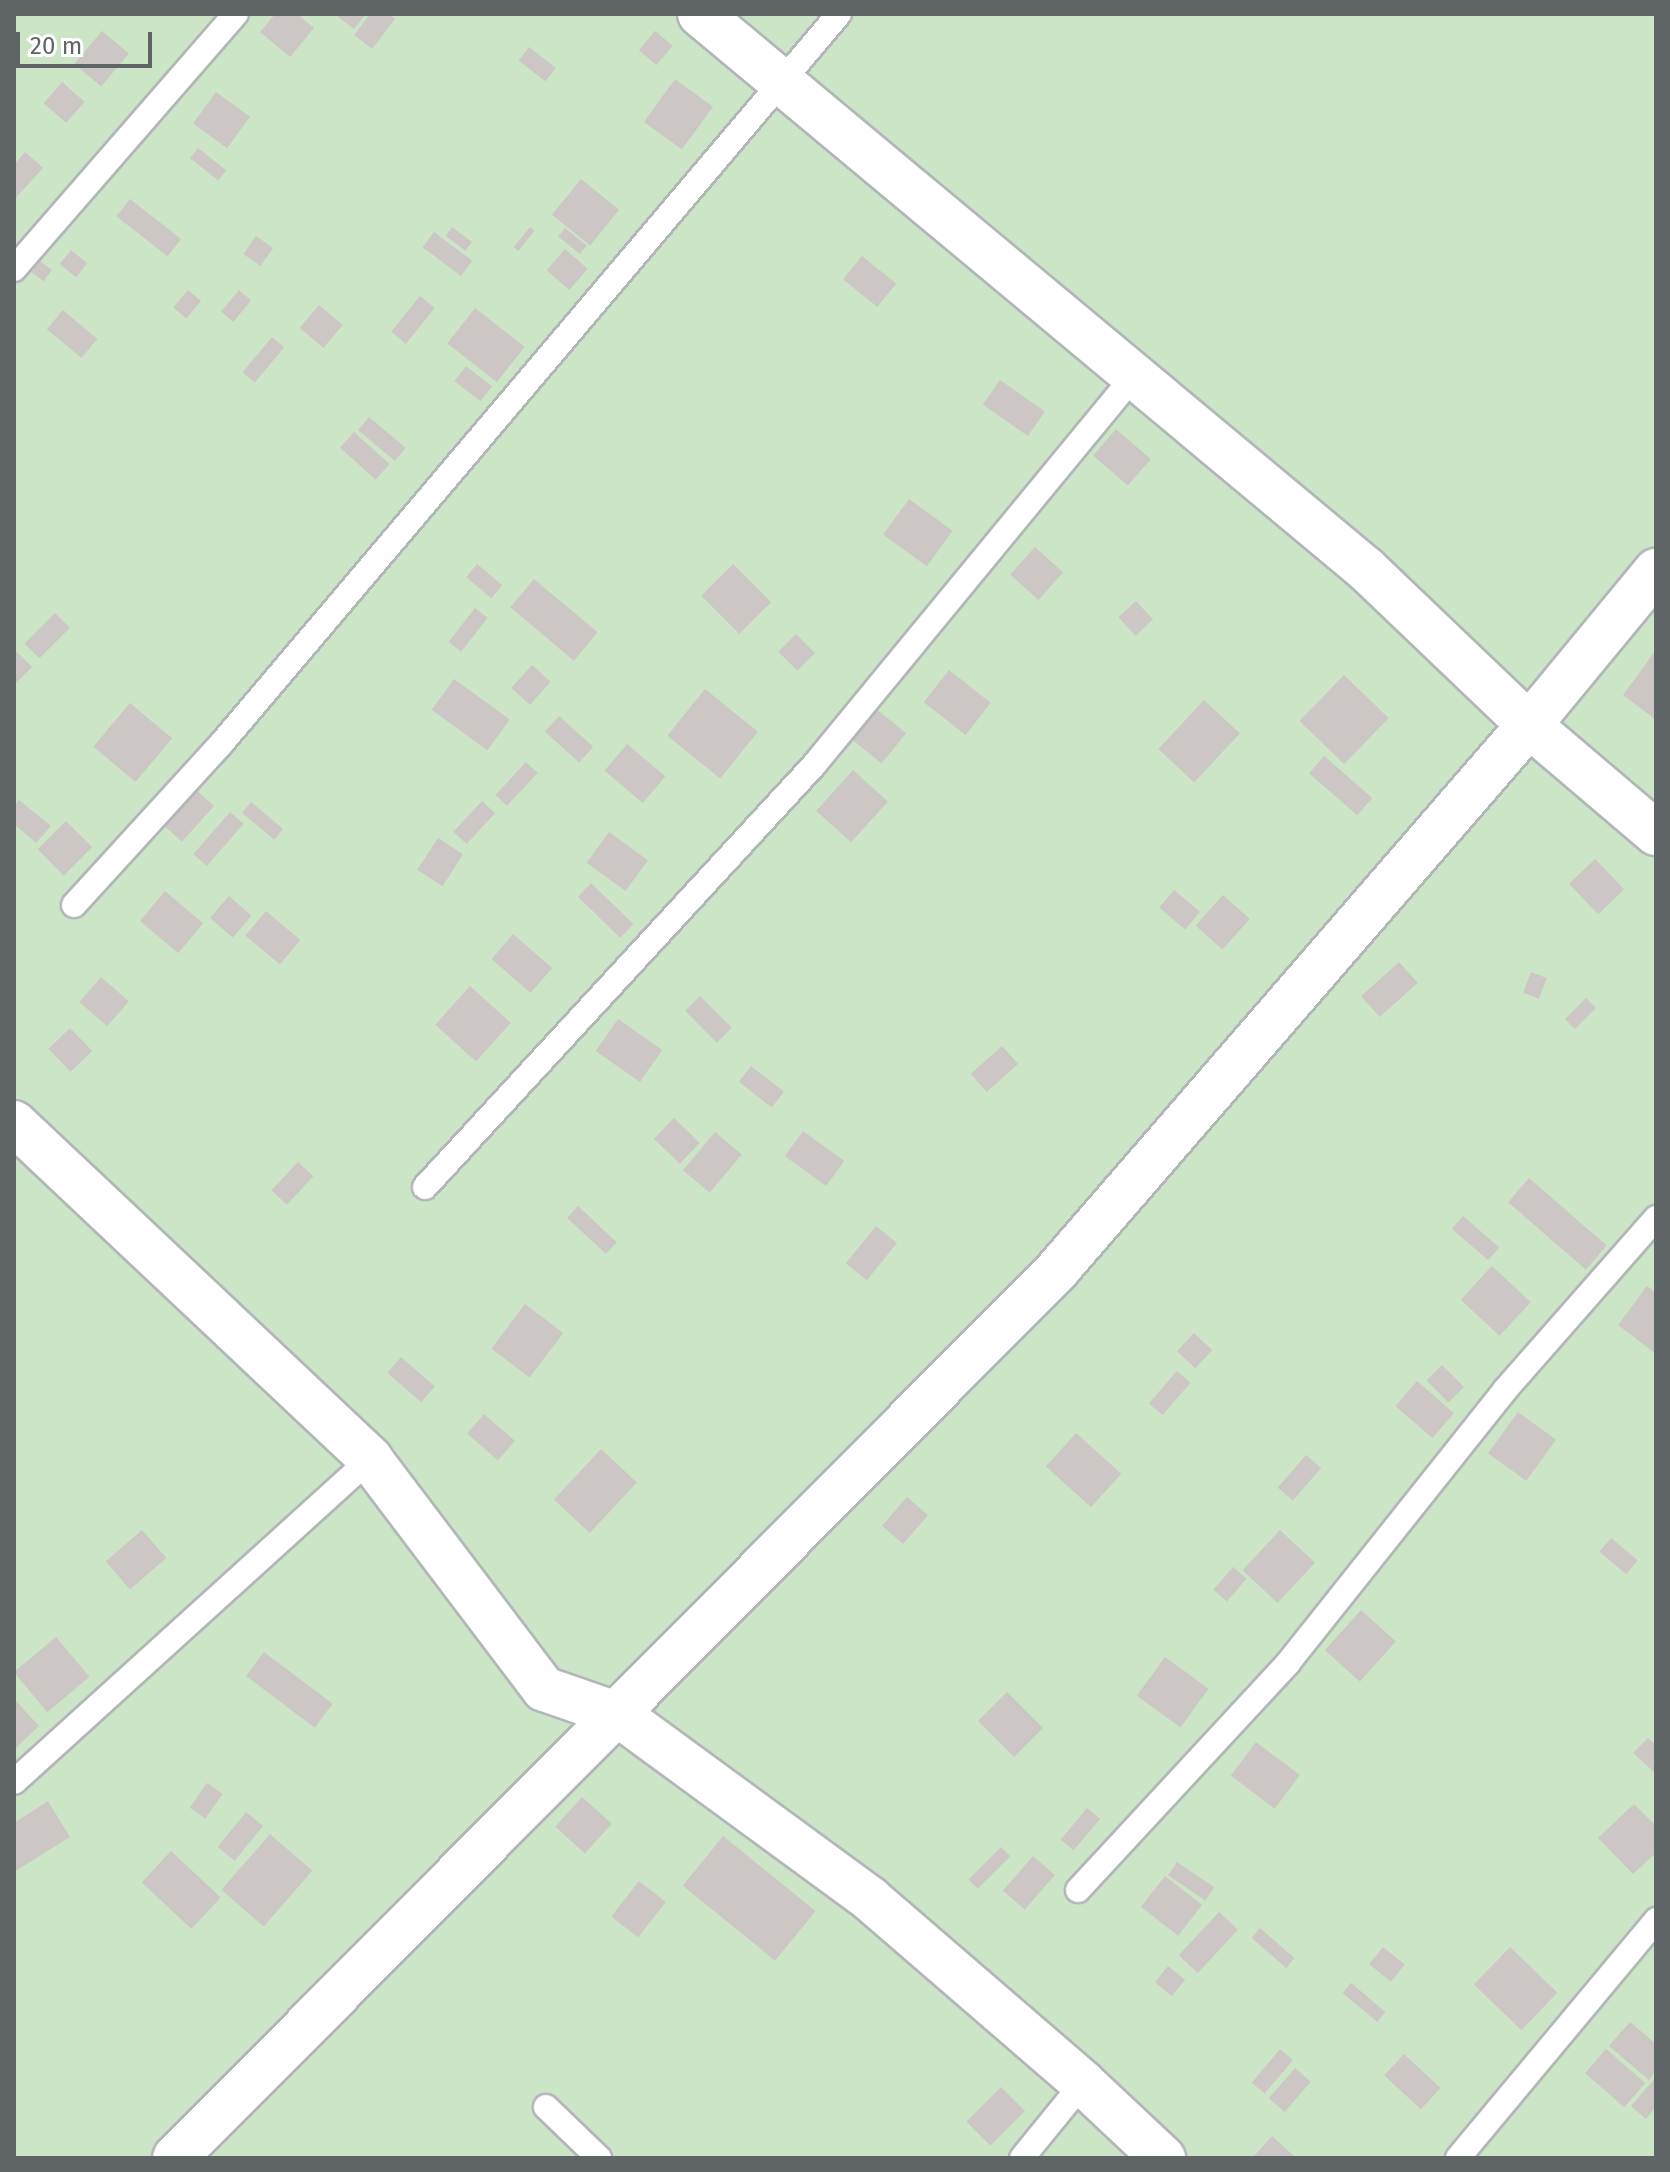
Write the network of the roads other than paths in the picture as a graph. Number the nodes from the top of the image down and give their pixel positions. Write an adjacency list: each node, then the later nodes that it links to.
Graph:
1 (236, 14): 5 (lane)
2 (700, 14): 4 (street)
3 (839, 14): 4 (lane)
4 (779, 83): 6 (street); 10 (lane)
5 (14, 269)
6 (1133, 377): 8 (street); 12 (lane)
7 (1656, 571): 8 (street)
8 (1529, 725): 9 (street); 15 (street)
9 (1656, 833)
10 (74, 905)
11 (14, 1123): 14 (street)
12 (425, 1187)
13 (1656, 1218): 17 (lane)
14 (370, 1459): 15 (street); 16 (lane)
15 (619, 1715): 19 (street); 21 (street)
16 (14, 1782)
17 (1078, 1890)
18 (1656, 1920): 25 (lane)
19 (1083, 2083): 23 (lane); 24 (street)
20 (546, 2107): 22 (lane)
21 (175, 2158)
22 (599, 2158)
23 (1022, 2158)
24 (1163, 2158)
25 (1458, 2158)

